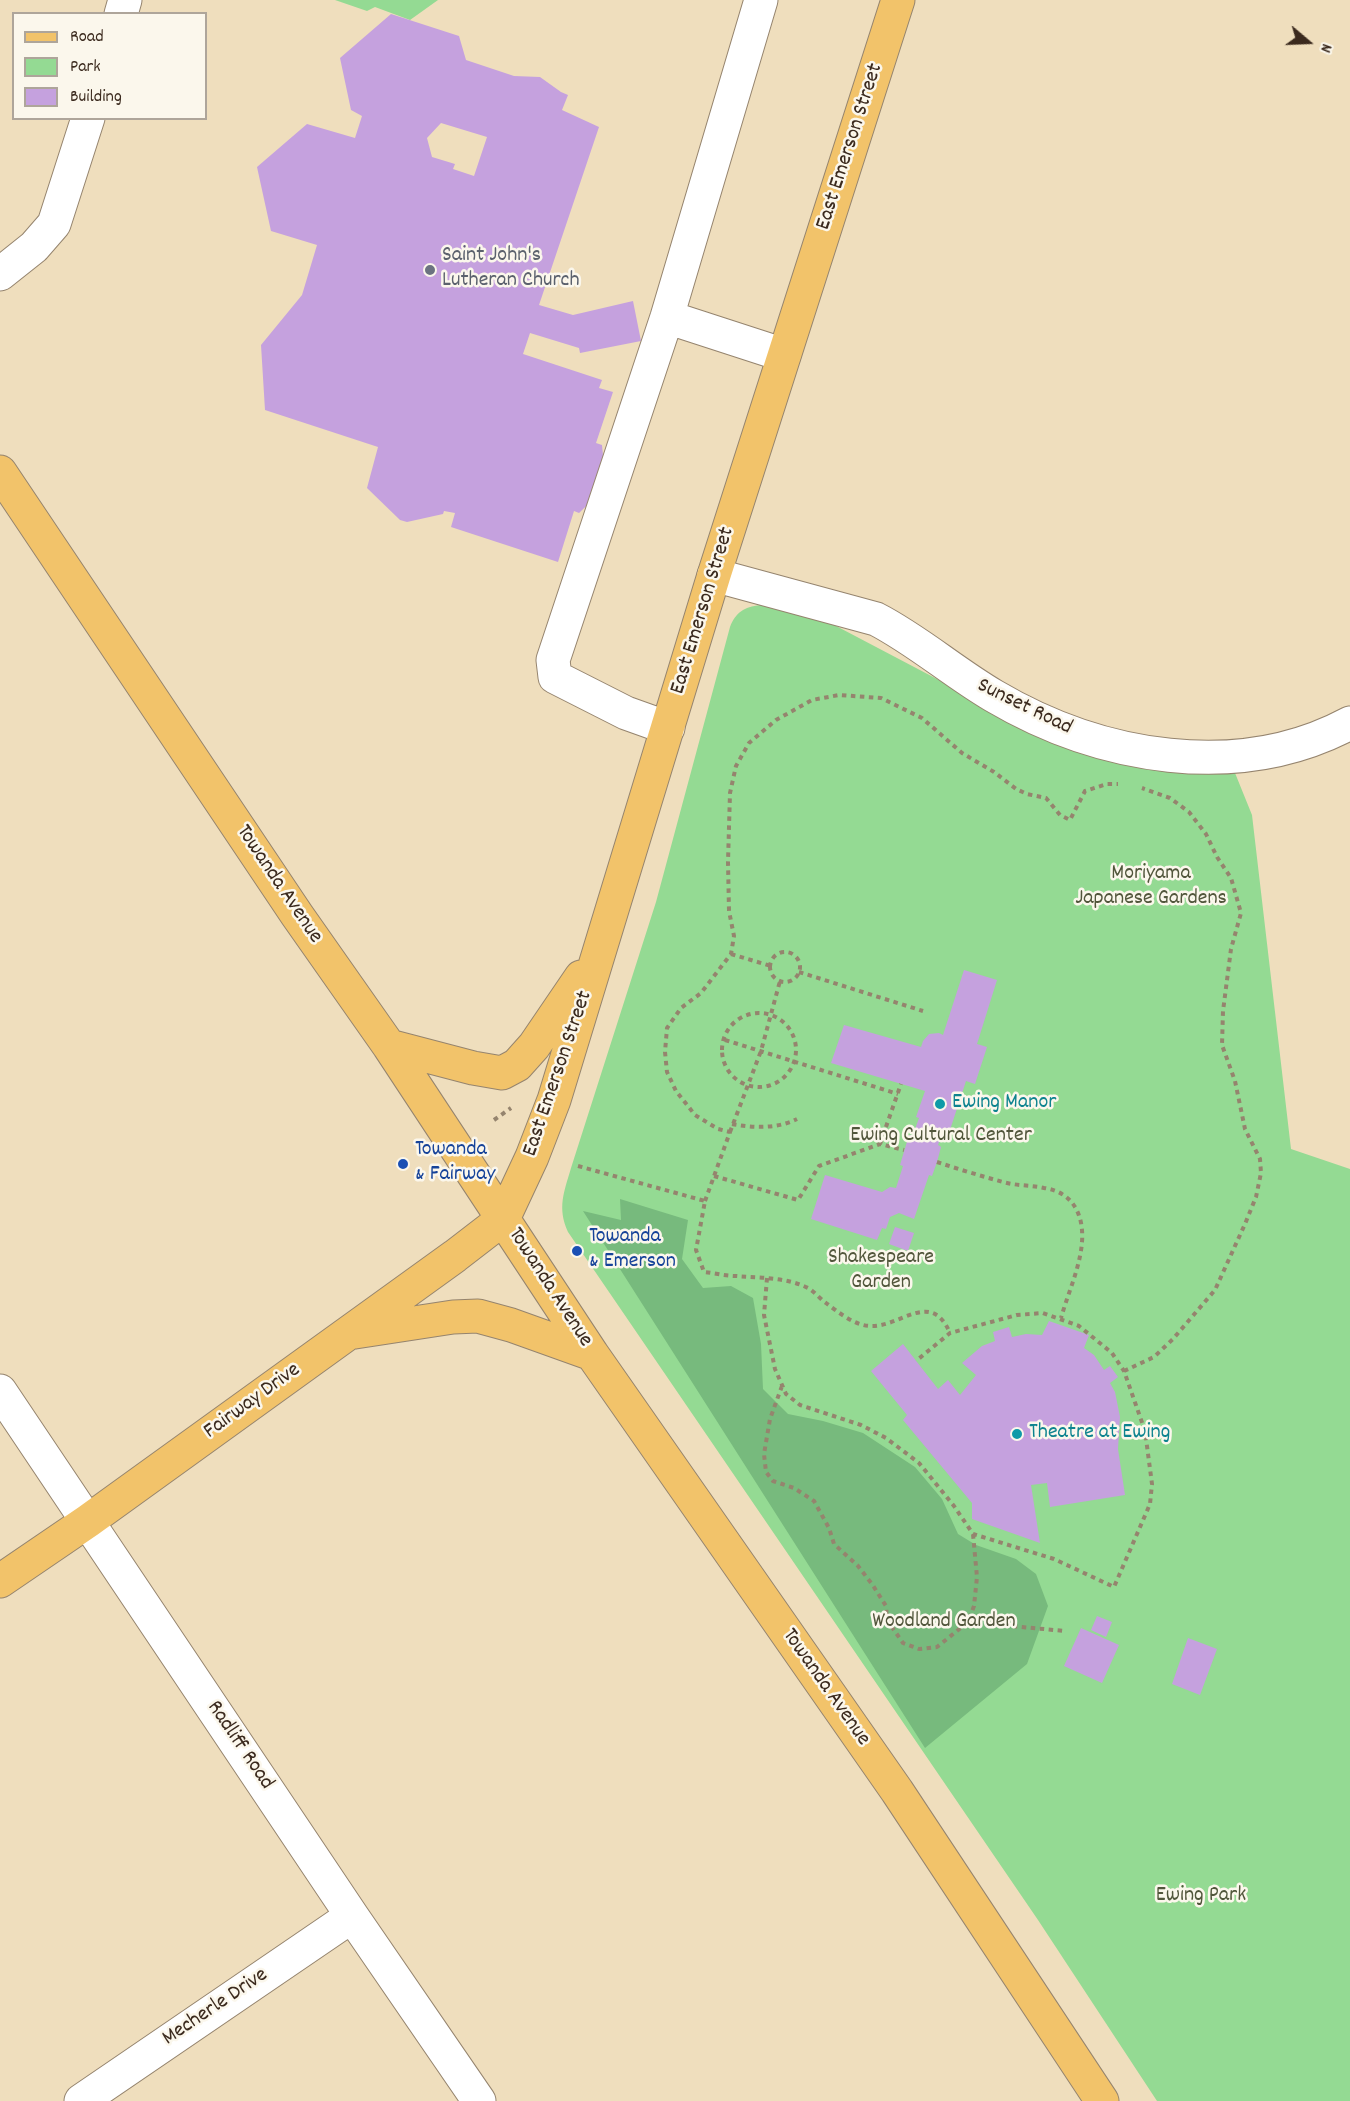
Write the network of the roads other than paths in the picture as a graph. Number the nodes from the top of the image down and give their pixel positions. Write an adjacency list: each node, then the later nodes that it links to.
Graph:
1 (761, 0): 5 (street)
2 (896, 0): 6 (main road, East Emerson Street)
3 (87, 120): 4 (street)
4 (0, 274)
5 (667, 317): 6 (street); 10 (street)
6 (784, 355): 8 (main road, East Emerson Street)
7 (0, 472): 12 (main road, Towanda Avenue)
8 (714, 575): 9 (street, Sunset Road); 10 (main road, East Emerson Street)
9 (1350, 723)
10 (668, 728): 11 (main road, East Emerson Street)
11 (600, 951): 12 (main road); 13 (main road, East Emerson Street)
12 (388, 1046): 13 (main road, Towanda Avenue)
13 (503, 1219): 14 (main road, Fairway Drive); 15 (main road, Towanda Avenue)
14 (348, 1333): 15 (main road); 17 (main road, Fairway Drive)
15 (592, 1354): 22 (main road, Towanda Avenue)
16 (0, 1391): 17 (street, Radliff Road)
17 (88, 1521): 18 (main road, Fairway Drive); 19 (street, Radliff Road)
18 (0, 1581)
19 (352, 1916): 20 (street, Mecherle Drive); 21 (street, Radliff Road)
20 (81, 2101)
21 (479, 2101)
22 (1102, 2101)

